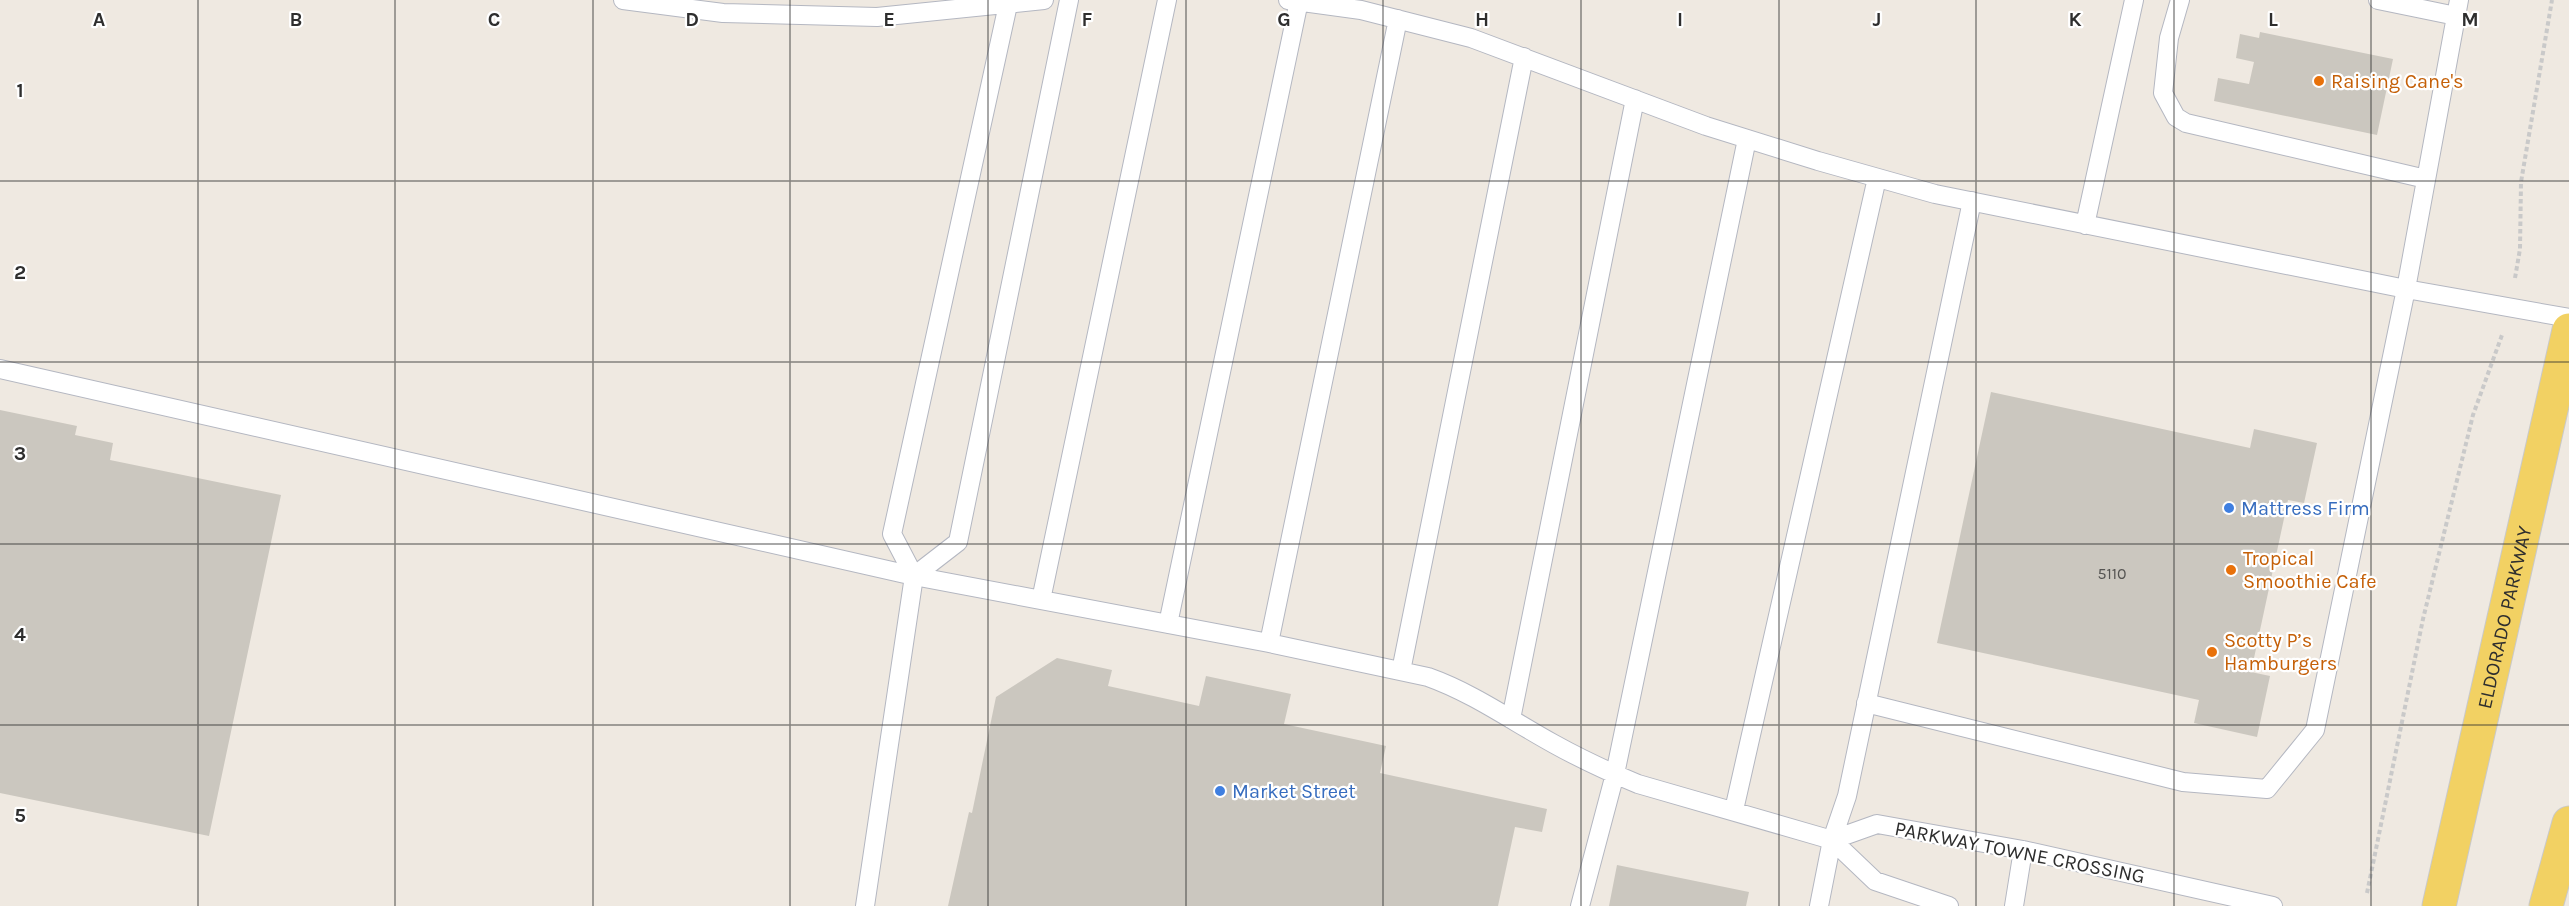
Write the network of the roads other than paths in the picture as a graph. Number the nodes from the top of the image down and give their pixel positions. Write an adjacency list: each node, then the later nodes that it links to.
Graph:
1 (623, 0): 10 (lane)
2 (1044, 0): 9 (lane)
3 (1070, 0): 24 (lane)
4 (1167, 0): 25 (lane)
5 (2134, 0): 19 (lane)
6 (2180, 0): 17 (lane)
7 (2378, 0): 11 (lane)
8 (1294, 1): 12 (lane); 26 (lane)
9 (1008, 2): 10 (lane); 24 (lane)
10 (895, 8)
11 (2457, 8): 17 (lane)
12 (1398, 19): 13 (lane); 27 (lane)
13 (1524, 57): 14 (lane); 28 (lane)
14 (1635, 99): 15 (lane); 30 (lane)
15 (1747, 138): 16 (lane); 31 (lane)
16 (1877, 178): 18 (lane); 32 (lane)
17 (2426, 179): 20 (lane)
18 (1972, 201): 19 (lane); 29 (lane)
19 (2085, 225): 20 (lane)
20 (2406, 289): 21 (lane); 29 (lane)
21 (2569, 318)
22 (2569, 330): 42 (main road, ELDORADO PARKWAY)
23 (0, 369): 24 (lane)
24 (914, 576): 25 (lane); 36 (lane)
25 (1041, 600): 26 (lane)
26 (1168, 624): 27 (lane)
27 (1269, 643): 28 (lane)
28 (1401, 671): 30 (lane)
29 (1866, 704): 34 (lane)
30 (1511, 719): 31 (lane)
31 (1615, 774): 32 (lane); 37 (lane)
32 (1734, 810): 34 (lane)
33 (2569, 823): 43 (main road)
34 (1832, 840): 35 (lane, PARKWAY TOWNE CROSSING); 38 (lane); 39 (lane)
35 (2023, 849): 40 (lane); 41 (lane, PARKWAY TOWNE CROSSING)
36 (865, 906)
37 (1580, 906)
38 (1819, 906)
39 (1949, 906)
40 (2014, 906)
41 (2273, 906)
42 (2439, 906)
43 (2546, 906)

